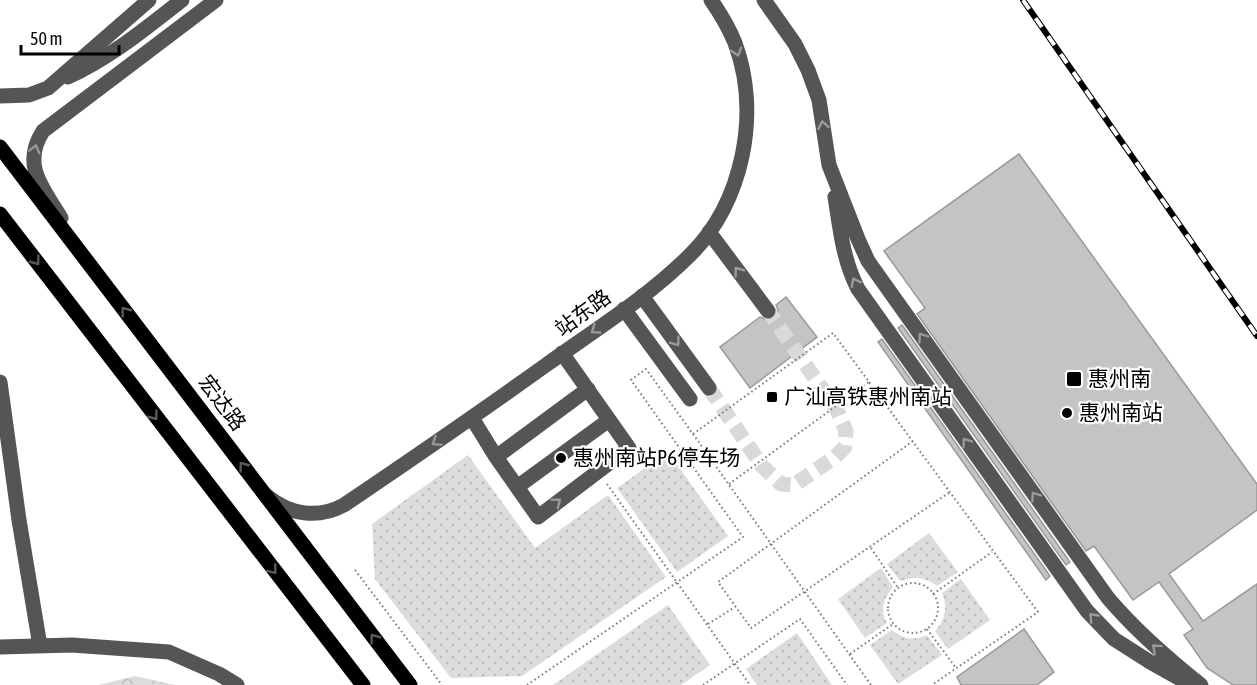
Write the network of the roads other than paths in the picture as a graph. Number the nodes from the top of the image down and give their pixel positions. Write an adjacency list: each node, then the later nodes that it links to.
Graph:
1 (149, 0): 6 (street)
2 (182, 0): 6 (street)
3 (216, 0): 12 (street, one-way to 3)
4 (711, 0): 11 (street, 站东路, one-way to 11)
5 (764, 0): 9 (street, one-way to 5)
6 (57, 81): 7 (street)
7 (0, 96)
8 (0, 147): 12 (main road, 宏达路)
9 (829, 165): 31 (street, one-way to 9); 32 (street, one-way to 9)
10 (0, 214): 29 (main road, one-way to 29)
11 (709, 232): 13 (street, 站东路); 15 (street, one-way to 11)
12 (71, 240): 25 (main road, 宏达路, one-way to 12)
13 (642, 296): 14 (street, 站东路); 18 (street, one-way to 18)
14 (624, 309): 16 (street, 站东路, one-way to 16); 20 (street)
15 (768, 311)
16 (562, 353): 19 (street); 21 (street, 站东路)
17 (0, 382): 26 (street)
18 (709, 388)
19 (588, 389): 22 (street); 23 (street)
20 (690, 399)
21 (472, 418): 23 (street); 25 (street, 站东路, one-way to 25)
22 (609, 420): 24 (street); 24 (street, one-way to 22)
23 (496, 458): 24 (street)
24 (517, 487)
25 (261, 489): 30 (main road, 宏达路, one-way to 25)
26 (40, 646): 27 (street); 28 (street)
27 (0, 647)
28 (237, 685)
29 (363, 685)
30 (410, 685)
31 (1192, 685)
32 (1201, 685)

